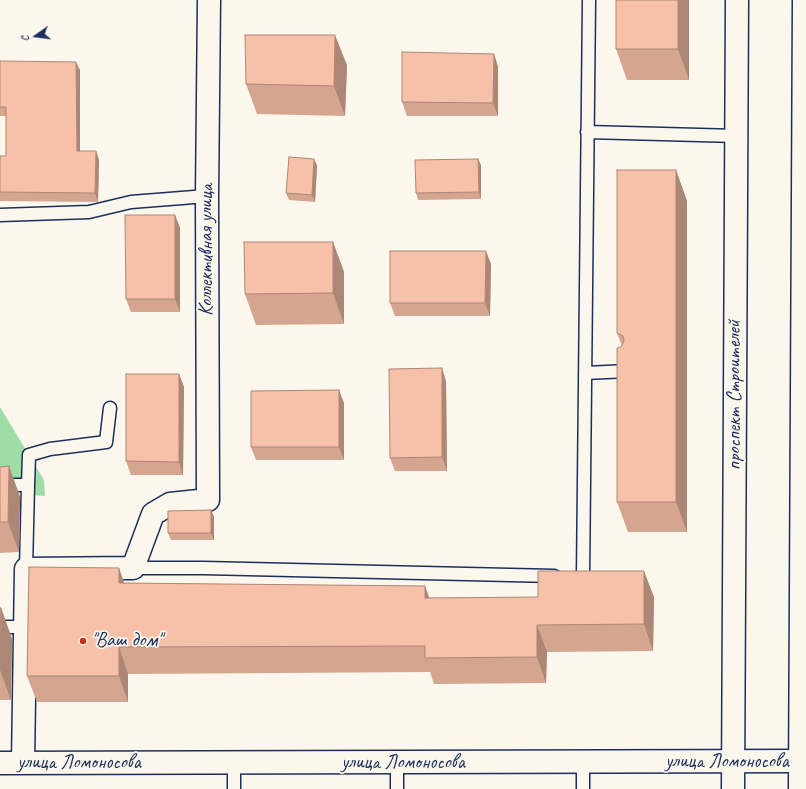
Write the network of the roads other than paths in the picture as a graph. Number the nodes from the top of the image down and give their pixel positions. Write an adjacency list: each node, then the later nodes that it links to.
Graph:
1 (209, 0): 7 (street, Коллективная улица)
2 (589, 0): 5 (lane)
3 (737, 0): 6 (street, проспект Строителей)
4 (804, 0): 21 (street)
5 (587, 132): 6 (lane); 10 (lane)
6 (737, 136): 20 (street, проспект Строителей)
7 (207, 196): 8 (lane); 14 (street, Коллективная улица)
8 (0, 214)
9 (628, 371): 10 (lane)
10 (585, 373): 16 (lane)
11 (110, 408): 13 (lane)
12 (0, 485): 13 (lane)
13 (28, 485): 15 (lane)
14 (133, 568): 15 (street); 16 (lane)
15 (26, 569): 19 (street)
16 (584, 577): 17 (lane)
17 (598, 577)
18 (0, 626): 19 (lane)
19 (25, 627): 25 (street)
20 (733, 761): 21 (street, улица Ломоносова); 23 (street, улица Ломоносова); 30 (street, проспект Строителей)
21 (803, 761): 31 (street)
22 (397, 762): 23 (street, улица Ломоносова); 26 (street, улица Ломоносова); 28 (lane)
23 (583, 762): 29 (lane)
24 (0, 763): 25 (street, улица Ломоносова)
25 (23, 763): 26 (street, улица Ломоносова)
26 (234, 763): 27 (lane)
27 (234, 789)
28 (397, 789)
29 (583, 789)
30 (733, 789)
31 (800, 789)

